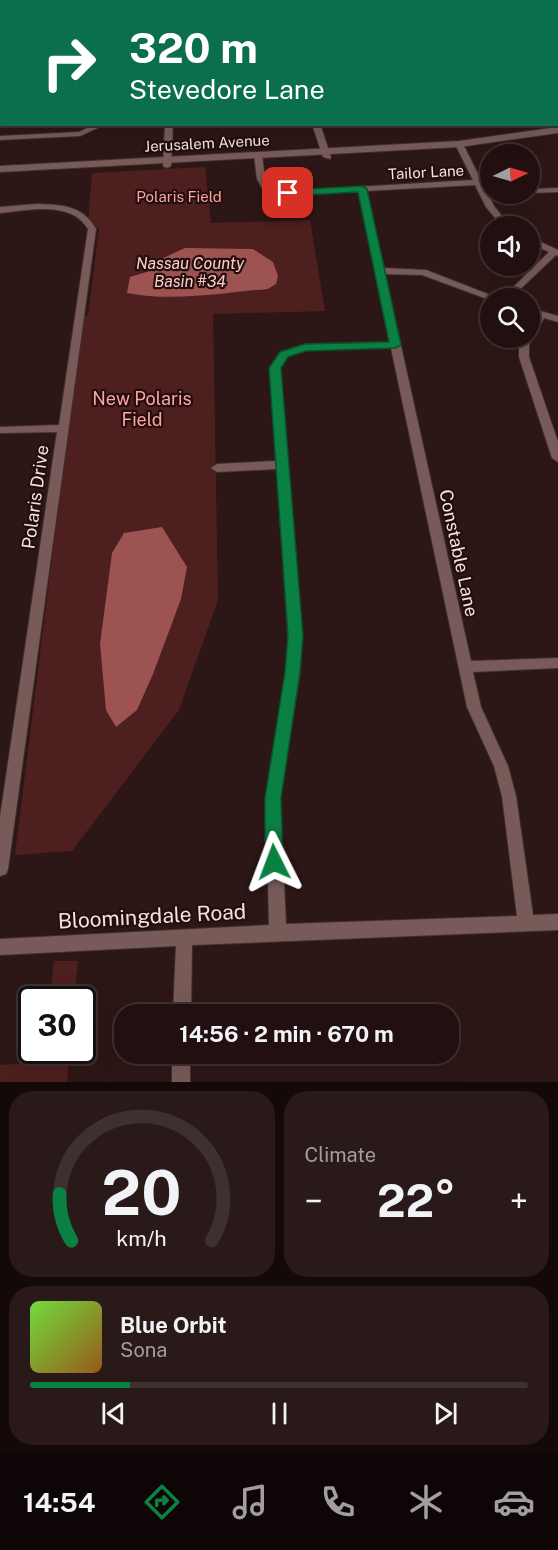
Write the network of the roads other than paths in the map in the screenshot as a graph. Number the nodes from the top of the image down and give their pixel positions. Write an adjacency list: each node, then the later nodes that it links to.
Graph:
1 (99, 126): 6 (street)
2 (169, 126): 10 (street)
3 (317, 126): 8 (street)
4 (558, 130): 7 (main road, Jerusalem Avenue)
5 (558, 136): 7 (main road, Jerusalem Avenue)
6 (0, 138)
7 (460, 147): 8 (main road, Jerusalem Avenue); 13 (street)
8 (326, 154): 9 (main road, Jerusalem Avenue)
9 (259, 158): 10 (main road, Jerusalem Avenue); 15 (street, Tailor Lane)
10 (167, 163): 11 (main road, Jerusalem Avenue); 12 (main road, Jerusalem Avenue)
11 (0, 169)
12 (0, 175)
13 (477, 182): 14 (street); 15 (street, Tailor Lane)
14 (480, 186)
15 (362, 189): 21 (street, Constable Lane)
16 (558, 190): 17 (street)
17 (540, 191)
18 (0, 210): 28 (street, Polaris Drive)
19 (540, 245): 20 (street)
20 (556, 253): 22 (street)
21 (381, 270): 23 (street); 26 (street, Constable Lane)
22 (517, 288)
23 (480, 293)
24 (541, 315): 25 (street)
25 (558, 319)
26 (395, 345): 31 (street); 34 (street, Constable Lane)
27 (524, 348): 30 (street)
28 (63, 428): 29 (street); 35 (street, Polaris Drive)
29 (0, 430)
30 (558, 458)
31 (281, 465): 32 (street); 38 (street)
32 (217, 468)
33 (558, 663): 34 (street)
34 (465, 667): 36 (street, Constable Lane)
35 (0, 869)
36 (526, 922): 37 (street, Bloomingdale Road); 38 (street, Bloomingdale Road)
37 (558, 922)
38 (278, 932): 39 (street, Bloomingdale Road)
39 (184, 938): 40 (street, Bloomingdale Road); 41 (street)
40 (0, 947)
41 (182, 1004)
42 (182, 1064): 43 (street)
43 (181, 1082)

